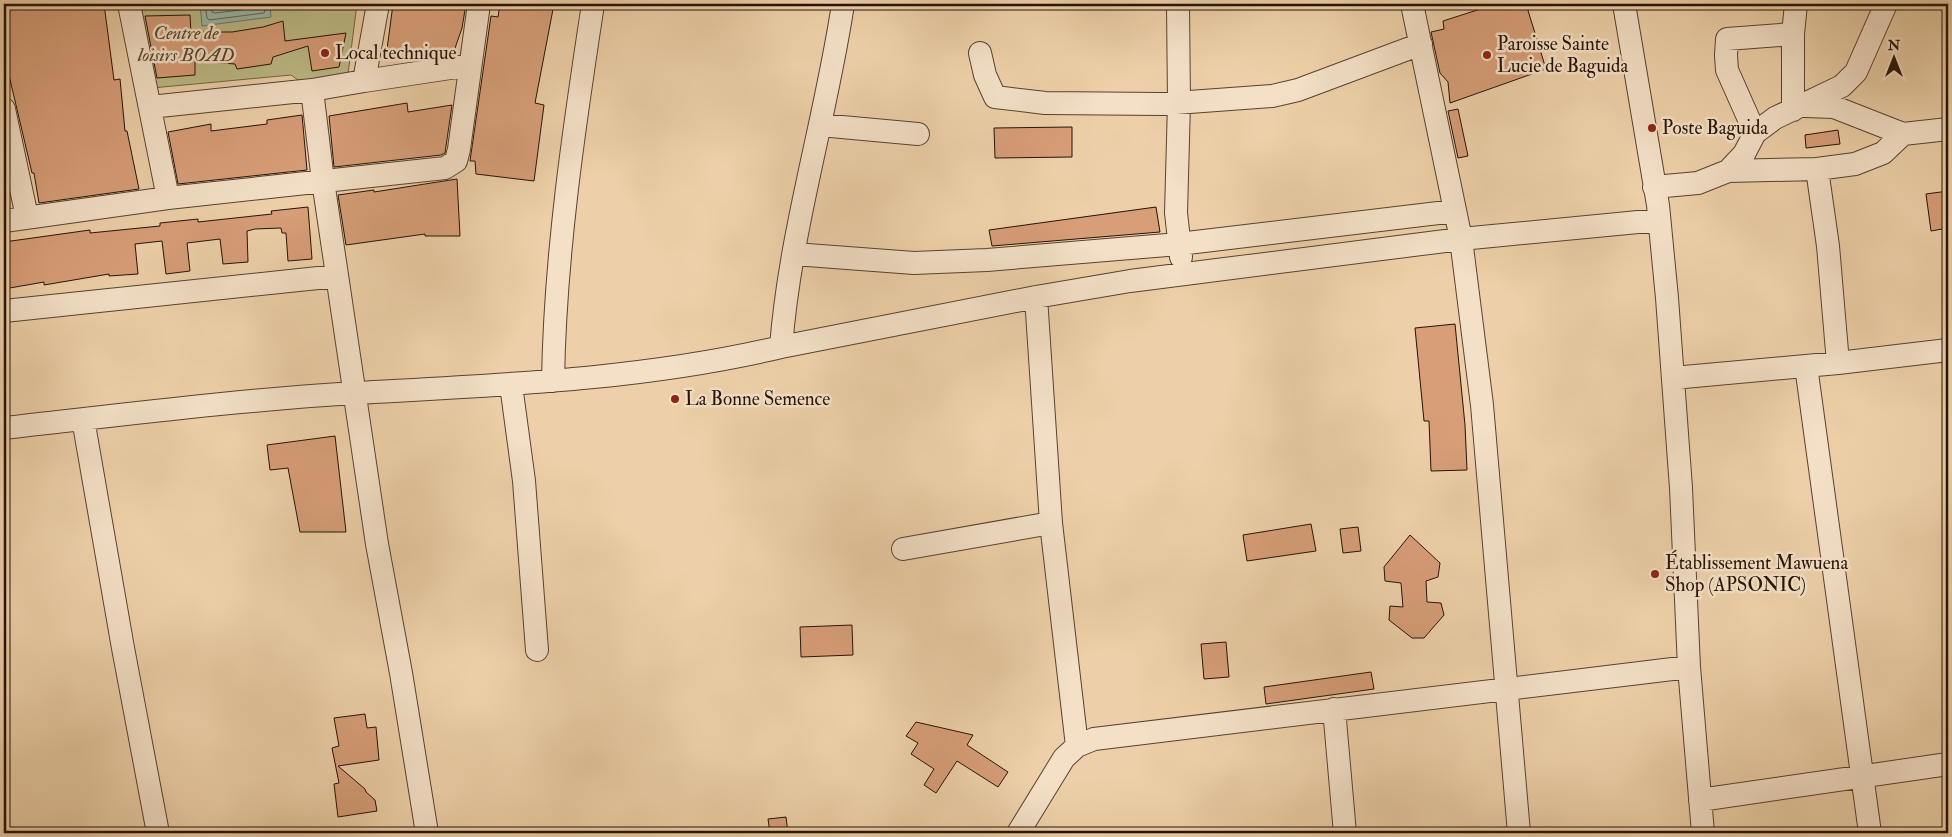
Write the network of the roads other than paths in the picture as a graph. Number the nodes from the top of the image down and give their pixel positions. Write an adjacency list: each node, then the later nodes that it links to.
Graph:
1 (130, 4): 18 (street)
2 (378, 4): 15 (street)
3 (479, 4): 14 (street)
4 (593, 4): 47 (street)
5 (843, 4): 21 (street)
6 (1178, 4): 17 (street)
7 (1412, 4): 12 (street)
8 (1624, 4): 29 (street)
9 (1796, 4): 11 (street)
10 (1886, 4): 19 (street)
11 (1793, 34): 19 (street); 24 (street)
12 (1422, 44): 17 (street); 31 (street)
13 (980, 53): 17 (street)
14 (470, 65): 15 (street); 28 (street)
15 (364, 81): 16 (street)
16 (312, 90): 18 (street); 28 (street)
17 (1179, 103): 36 (street)
18 (150, 107): 30 (street)
19 (1798, 108): 24 (street); 25 (street)
20 (4, 109): 32 (street)
21 (820, 125): 23 (street); 37 (street)
22 (1948, 129): 25 (street)
23 (918, 134)
24 (1755, 134): 27 (street)
25 (1903, 134): 26 (street)
26 (1817, 170): 27 (street); 44 (street)
27 (1728, 171): 29 (street)
28 (323, 181): 30 (street); 39 (street)
29 (1654, 187): 33 (street)
30 (168, 198): 32 (street)
31 (1455, 211): 35 (street); 36 (street)
32 (28, 217): 34 (street)
33 (1659, 220): 35 (street); 46 (street)
34 (4, 221)
35 (1461, 239): 38 (street); 56 (street)
36 (1179, 244): 37 (street); 38 (street)
37 (794, 254): 42 (street)
38 (1183, 274): 40 (street)
39 (337, 276): 41 (street); 49 (street)
40 (1036, 296): 42 (street); 52 (street)
41 (4, 310)
42 (781, 347): 47 (street)
43 (1948, 350): 44 (street)
44 (1838, 363): 45 (street)
45 (1806, 366): 46 (street); 60 (street)
46 (1673, 378): 55 (street)
47 (553, 381): 48 (street)
48 (511, 384): 49 (street); 54 (street)
49 (354, 393): 50 (street); 63 (street)
50 (83, 419): 51 (street); 62 (street)
51 (4, 428)
52 (1051, 523): 53 (street); 58 (street)
53 (903, 549)
54 (537, 650)
55 (1689, 667): 56 (street); 61 (street)
56 (1507, 688): 57 (street); 66 (street)
57 (1334, 709): 58 (street); 65 (street)
58 (1077, 746): 64 (street)
59 (1948, 764): 60 (street)
60 (1861, 776): 61 (street); 68 (street)
61 (1700, 800): 67 (street)
62 (158, 833)
63 (427, 833)
64 (1018, 833)
65 (1344, 833)
66 (1519, 833)
67 (1702, 833)
68 (1870, 833)

